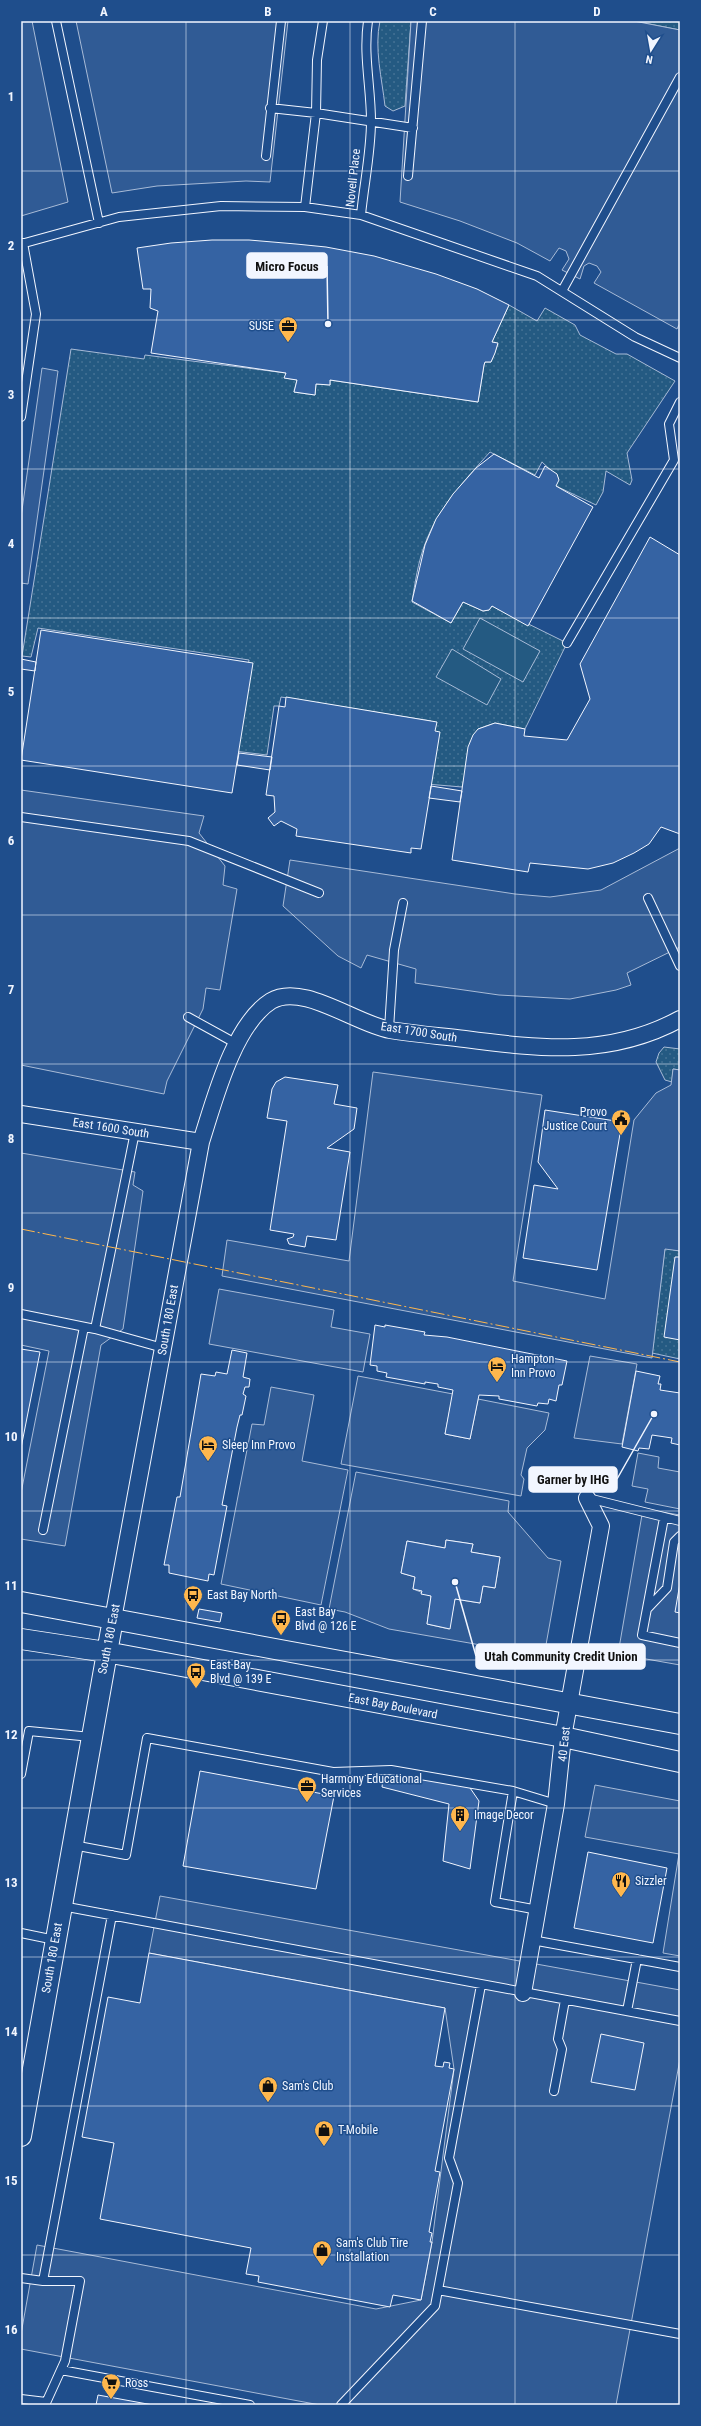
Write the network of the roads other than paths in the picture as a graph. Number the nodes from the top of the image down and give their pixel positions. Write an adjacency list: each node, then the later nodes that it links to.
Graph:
1 (56, 21): 15 (lane)
2 (281, 21): 7 (lane)
3 (324, 21): 8 (lane)
4 (368, 21): 9 (lane, Novell Place)
5 (422, 21): 10 (lane)
6 (680, 77): 17 (lane)
7 (270, 108): 8 (lane); 11 (lane)
8 (316, 113): 9 (lane); 13 (lane)
9 (371, 121): 10 (lane); 14 (lane, Novell Place)
10 (413, 128): 12 (lane)
11 (266, 156)
12 (408, 176)
13 (305, 208): 14 (lane, Novell Place); 15 (lane, Novell Place)
14 (361, 215): 17 (lane)
15 (99, 223): 16 (lane, Novell Place)
16 (22, 244): 20 (lane)
17 (562, 291): 18 (lane)
18 (680, 358)
19 (680, 402): 21 (lane)
20 (21, 417)
21 (677, 459): 22 (lane)
22 (567, 643)
23 (21, 817): 24 (lane)
24 (319, 893)
25 (648, 898): 27 (lane)
26 (403, 903): 30 (lane)
27 (680, 966)
28 (188, 1017): 31 (lane)
29 (680, 1019): 30 (street, East 1700 South)
30 (389, 1029): 31 (street, East 1700 South)
31 (237, 1044): 34 (street, East 1700 South)
32 (21, 1114): 33 (street, East 1600 South)
33 (134, 1132): 34 (street, East 1600 South); 37 (lane)
34 (201, 1142): 38 (street, South 180 East)
35 (21, 1314): 36 (lane)
36 (84, 1327): 37 (lane); 42 (lane)
37 (95, 1329): 38 (lane)
38 (163, 1348): 46 (street, South 180 East)
39 (587, 1498): 40 (lane); 50 (street, 40 East)
40 (664, 1518): 41 (lane); 45 (lane)
41 (680, 1521)
42 (43, 1530)
43 (680, 1536): 45 (lane)
44 (21, 1602): 46 (street)
45 (647, 1609): 48 (lane)
46 (113, 1619): 49 (street, South 180 East); 50 (street)
47 (21, 1639): 49 (street, East Bay Boulevard)
48 (680, 1643)
49 (106, 1652): 52 (street, South 180 East); 53 (street, East Bay Boulevard)
50 (570, 1702): 51 (street); 53 (street, 40 East)
51 (680, 1724)
52 (91, 1737): 55 (lane); 58 (street, South 180 East)
53 (563, 1737): 54 (street, East Bay Boulevard); 57 (street, 40 East)
54 (680, 1762)
55 (21, 1774)
56 (513, 1791): 57 (lane); 58 (lane); 60 (lane)
57 (556, 1804): 60 (street, 40 East)
58 (72, 1845): 59 (street, South 180 East)
59 (61, 1905): 61 (lane); 63 (street, South 180 East)
60 (538, 1910): 64 (street, 40 East)
61 (112, 1915): 67 (lane); 75 (lane)
62 (21, 1934): 63 (lane)
63 (56, 1940): 73 (street, South 180 East)
64 (532, 1940): 65 (lane); 68 (street, 40 East)
65 (637, 1959): 66 (lane); 70 (lane)
66 (680, 1967)
67 (481, 1985): 68 (lane); 76 (lane)
68 (523, 1992): 69 (lane)
69 (565, 2000): 70 (lane); 72 (lane)
70 (627, 2012): 71 (lane)
71 (680, 2021)
72 (554, 2091)
73 (21, 2136)
74 (21, 2278): 75 (lane)
75 (43, 2281): 78 (lane)
76 (438, 2290): 77 (lane); 82 (lane)
77 (680, 2334)
78 (61, 2370): 80 (lane); 81 (lane)
79 (21, 2399): 80 (lane)
80 (46, 2404)
81 (250, 2405)
82 (341, 2405)

